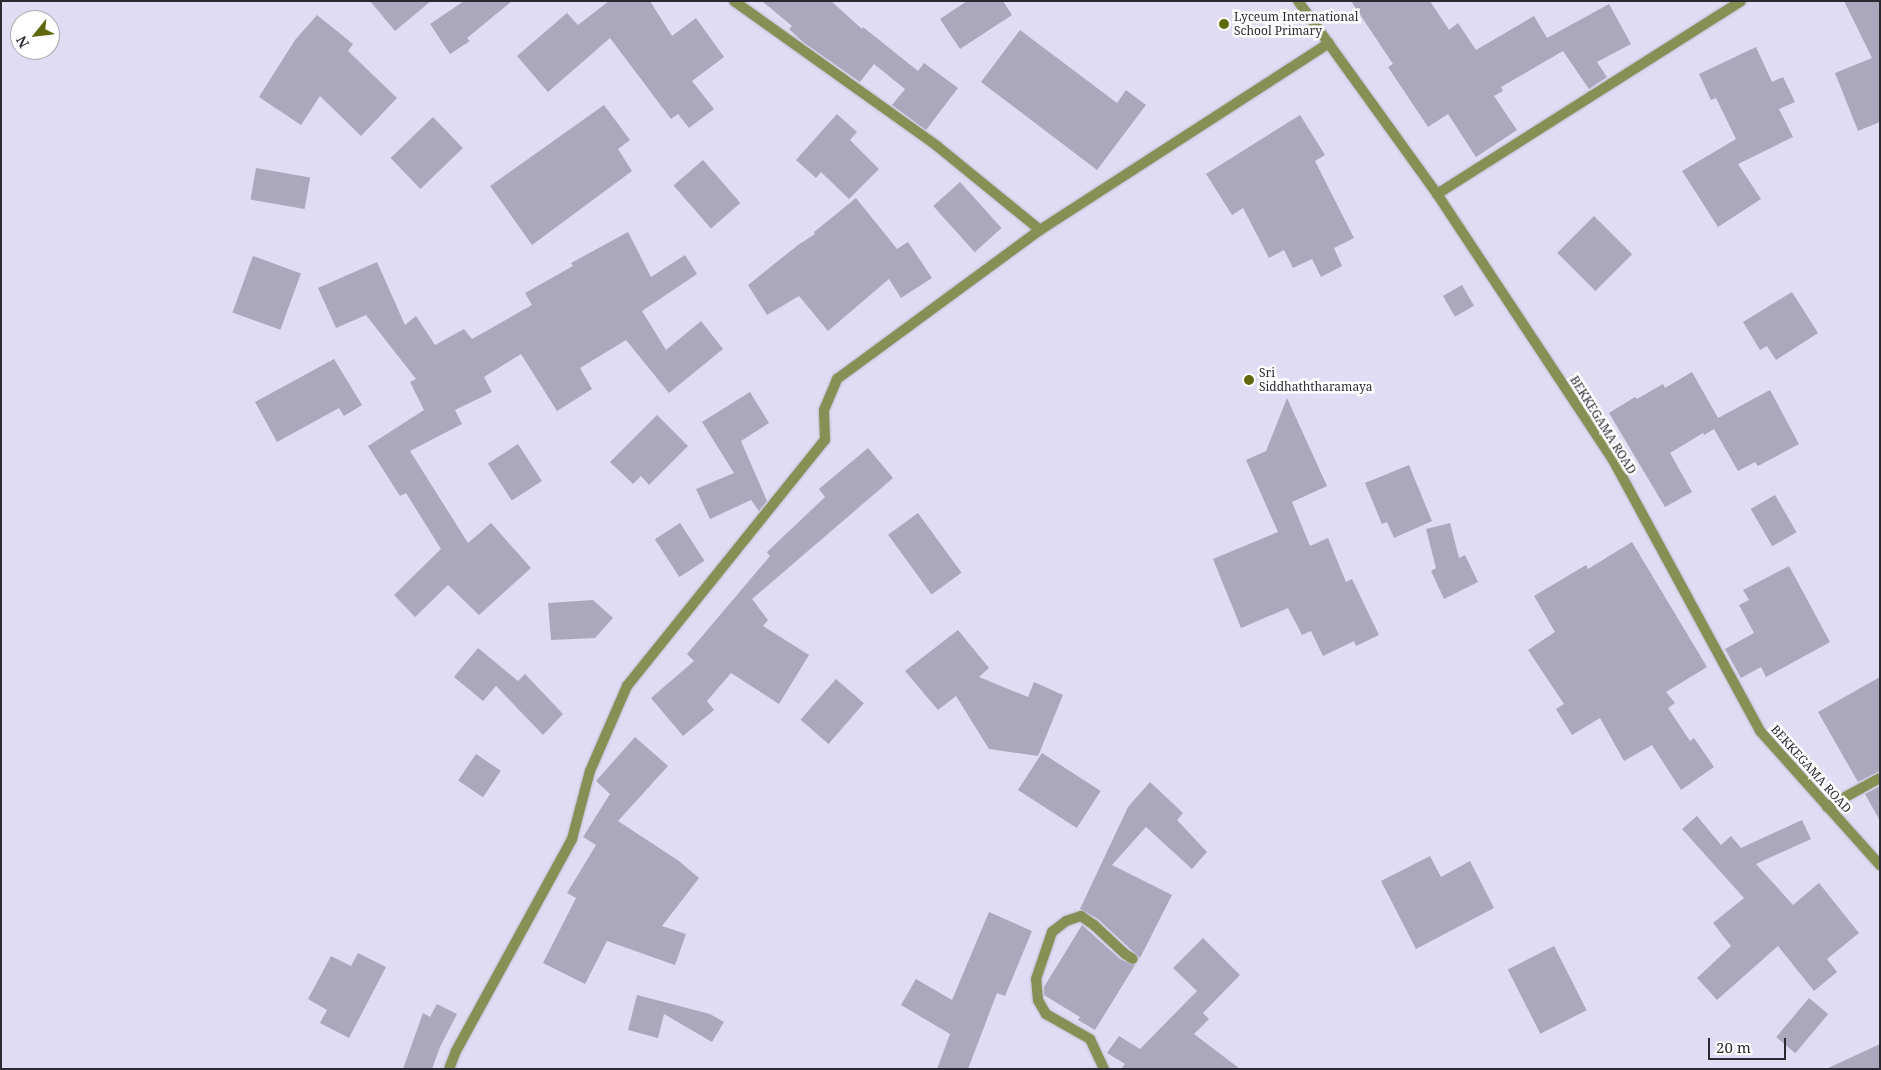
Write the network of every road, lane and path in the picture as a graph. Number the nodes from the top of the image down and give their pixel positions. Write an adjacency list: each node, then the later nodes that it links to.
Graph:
1 (734, 1): 6 (street)
2 (1298, 1): 4 (street, BEKKEGAMA ROAD)
3 (1741, 1): 5 (street)
4 (1329, 43): 5 (street, BEKKEGAMA ROAD); 6 (street)
5 (1437, 194): 8 (street, BEKKEGAMA ROAD)
6 (1040, 230): 11 (street)
7 (1880, 778): 8 (street)
8 (1827, 807): 9 (street, BEKKEGAMA ROAD)
9 (1880, 865)
10 (1133, 959): 12 (street)
11 (449, 1069)
12 (1104, 1069)

